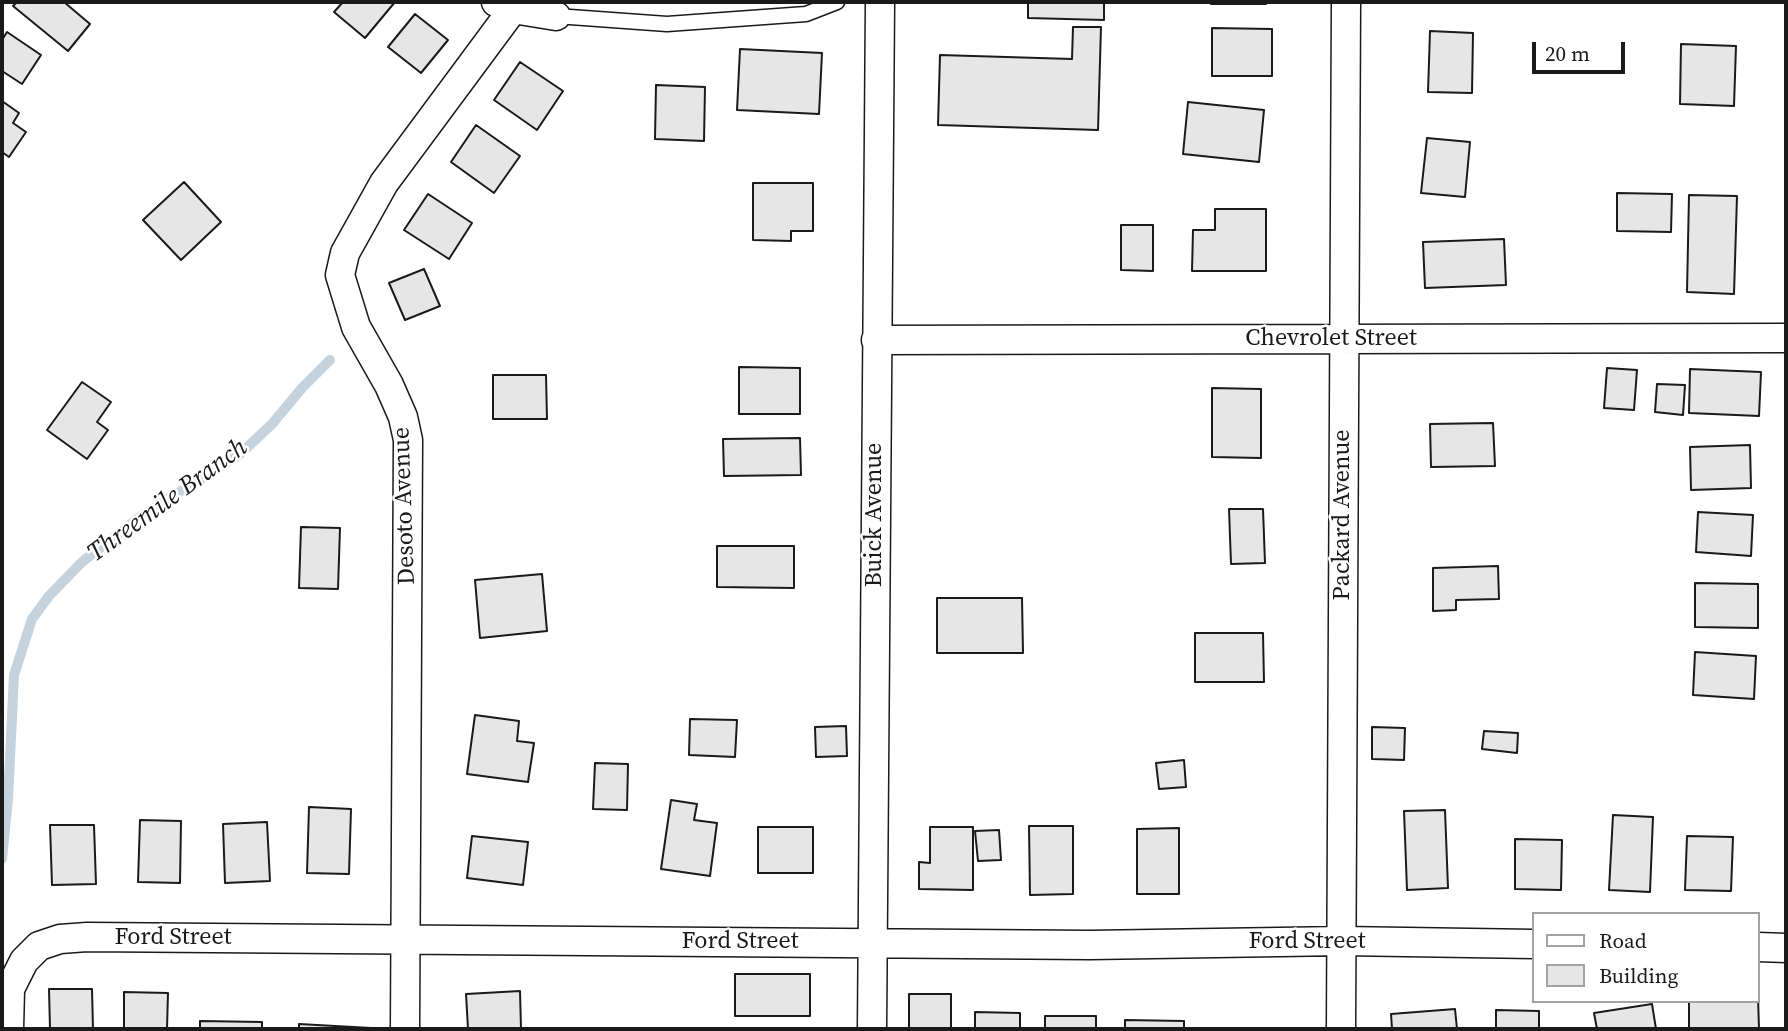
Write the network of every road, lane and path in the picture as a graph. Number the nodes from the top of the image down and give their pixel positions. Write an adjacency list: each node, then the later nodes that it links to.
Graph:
1 (838, 2): 5 (lane)
2 (880, 2): 8 (street, Buick Avenue)
3 (1346, 2): 7 (street, Packard Avenue)
4 (505, 5): 5 (street); 9 (street, Desoto Avenue)
5 (556, 16)
6 (1786, 338): 7 (street, Chevrolet Street)
7 (1343, 339): 8 (street, Chevrolet Street); 10 (street, Packard Avenue)
8 (876, 340): 11 (street, Buick Avenue)
9 (407, 940): 11 (street, Ford Street); 15 (street, Ford Street); 16 (street, Desoto Avenue)
10 (1342, 941): 11 (street, Ford Street); 12 (street, Ford Street); 18 (street, Packard Avenue)
11 (872, 943): 17 (street, Buick Avenue)
12 (1532, 944)
13 (1760, 947): 14 (street)
14 (1786, 948)
15 (9, 1029)
16 (405, 1029)
17 (872, 1029)
18 (1341, 1029)

